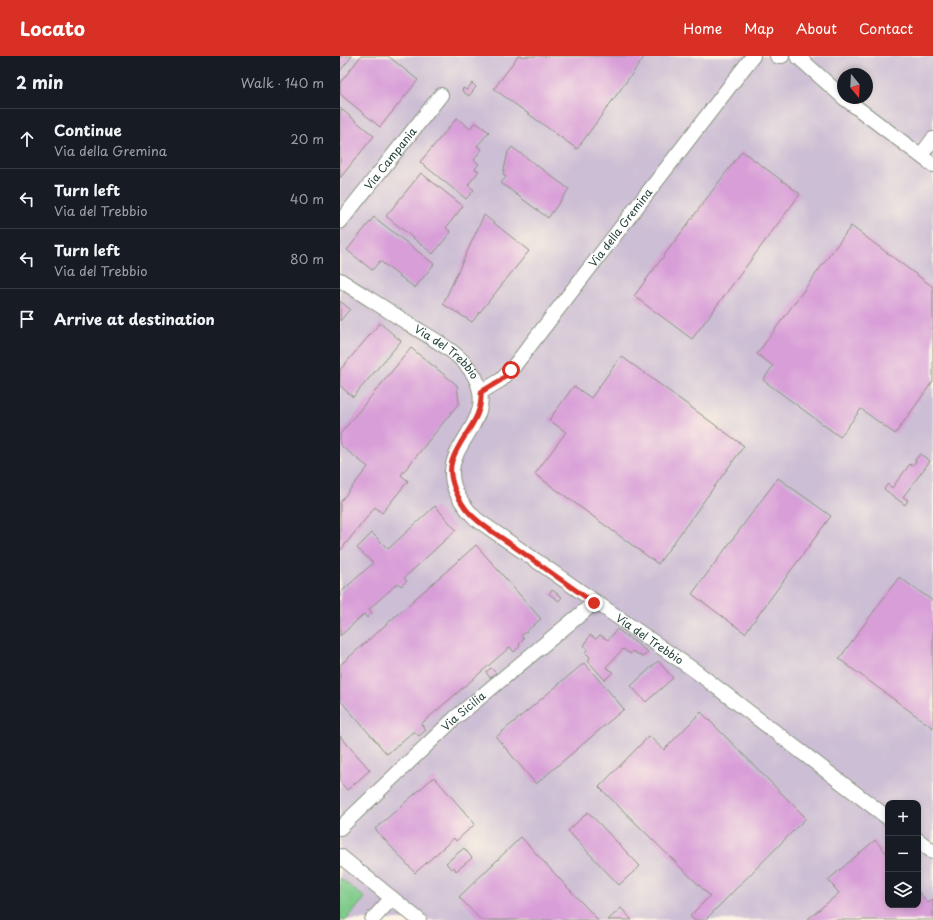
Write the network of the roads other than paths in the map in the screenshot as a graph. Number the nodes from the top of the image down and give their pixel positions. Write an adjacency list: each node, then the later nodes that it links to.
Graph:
1 (753, 56): 13 (street, Via della Gremina)
2 (778, 56): 3 (street)
3 (782, 56)
4 (797, 56): 5 (street)
5 (837, 92)
6 (441, 95): 11 (street, Via Campania)
7 (852, 104): 9 (street)
8 (933, 139): 9 (street)
9 (921, 155): 10 (street)
10 (933, 165)
11 (340, 222)
12 (340, 280): 13 (street, Via del Trebbio)
13 (481, 392): 14 (street, Via del Trebbio)
14 (594, 603): 15 (street, Via del Trebbio); 16 (street, Via Sicilia)
15 (885, 816)
16 (340, 828)
17 (921, 842): 18 (street)
18 (933, 852)
19 (340, 856): 20 (street)
20 (392, 898): 21 (street); 22 (street)
21 (372, 920)
22 (419, 920)

